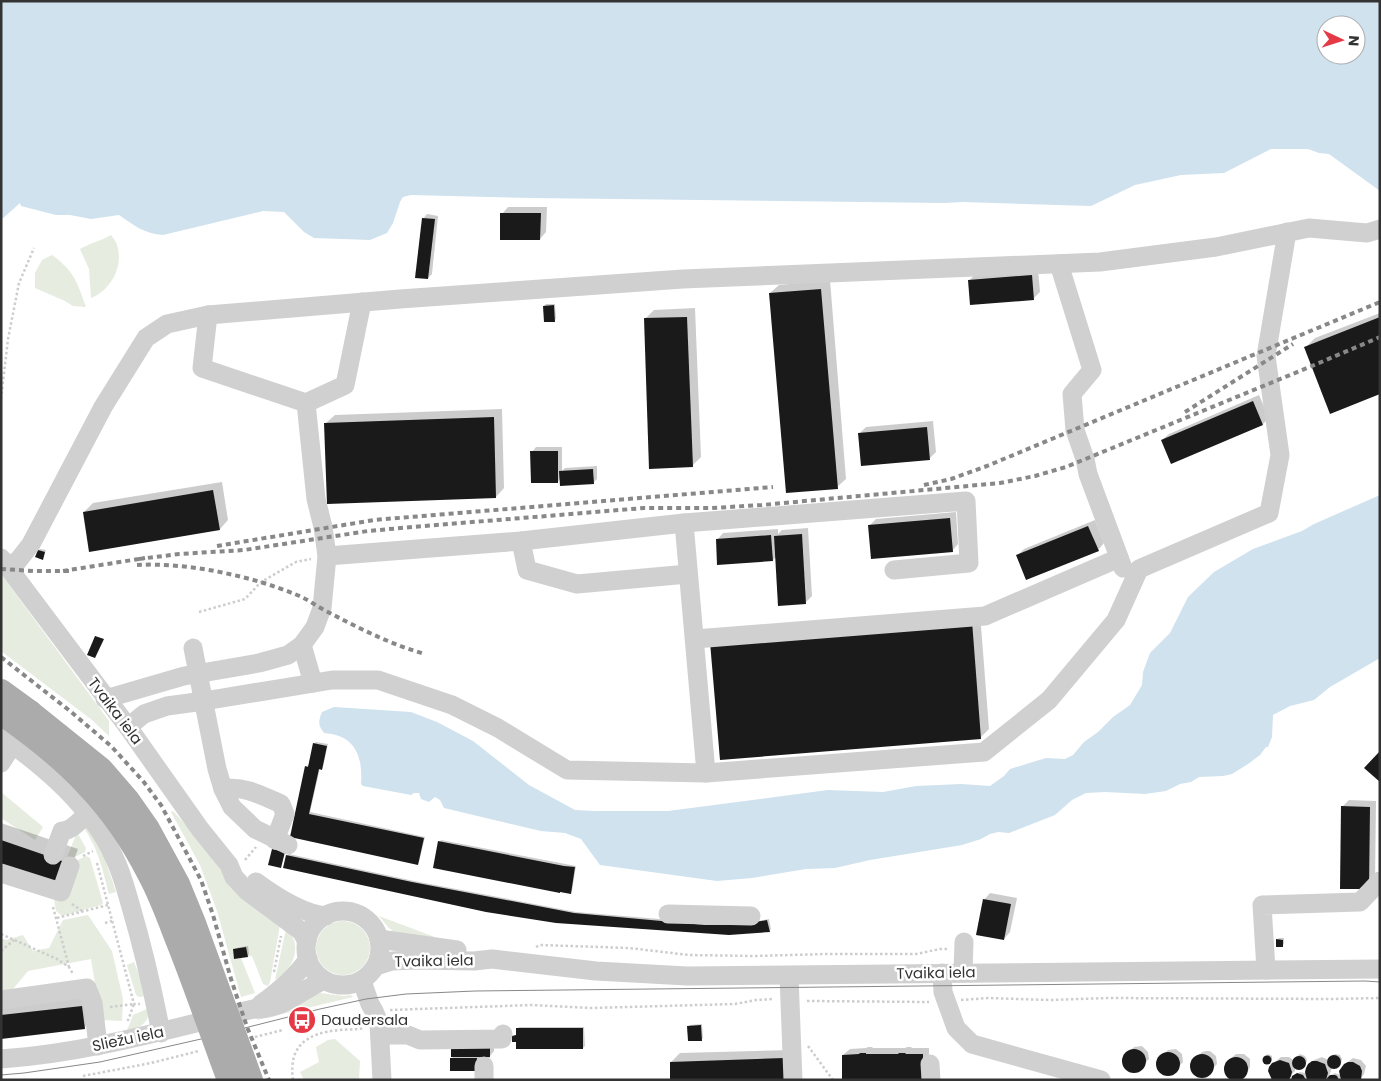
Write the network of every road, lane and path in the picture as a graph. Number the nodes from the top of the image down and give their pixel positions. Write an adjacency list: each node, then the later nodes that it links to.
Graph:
1 (1380, 229): 2 (street)
2 (1287, 232): 4 (street); 16 (street)
3 (34, 248): 7 (path)
4 (1059, 264): 5 (street); 12 (street)
5 (362, 302): 6 (street); 8 (street)
6 (208, 314): 8 (street); 13 (street)
7 (1, 399)
8 (306, 403): 11 (street)
9 (684, 523): 10 (street); 14 (street); 15 (street)
10 (521, 541): 11 (street); 15 (street)
11 (327, 556): 17 (path); 19 (street)
12 (1119, 558): 16 (street); 18 (street)
13 (4, 561): 24 (street, Tvaika iela)
14 (894, 570)
15 (688, 574): 18 (street)
16 (1131, 588): 30 (street)
17 (199, 612)
18 (695, 639): 30 (street)
19 (302, 645): 21 (street); 22 (street)
20 (193, 648): 21 (street)
21 (198, 674): 24 (street); 25 (street)
22 (313, 684): 25 (street); 30 (street)
23 (1, 691): 90 (main road, bridge)
24 (105, 699): 27 (street, Tvaika iela)
25 (204, 702): 27 (street); 31 (street)
26 (1, 713): 89 (main road, bridge)
27 (128, 728): 36 (street, Tvaika iela)
28 (7, 740): 29 (street); 32 (street)
29 (1, 763)
30 (706, 774)
31 (223, 790): 31 (street)
32 (82, 819): 35 (street); 41 (path); 73 (street)
33 (1, 837): 35 (path)
34 (256, 846): 36 (path)
35 (53, 855)
36 (235, 864): 43 (street, Tvaika iela); 46 (street, Tvaika iela)
37 (70, 866): 40 (street)
38 (1, 873): 40 (street)
39 (1380, 881): 62 (street)
40 (53, 889): 45 (path)
41 (108, 905): 45 (path); 47 (path)
42 (668, 914): 44 (street)
43 (326, 916): 52 (street, Tvaika iela); 56 (street)
44 (751, 916)
45 (57, 918): 60 (path)
46 (288, 920): 56 (street, Tvaika iela); 66 (path)
47 (112, 921): 48 (path); 50 (path)
48 (105, 924)
49 (122, 929): 50 (path)
50 (115, 931): 75 (path)
51 (1, 934): 53 (path)
52 (379, 939): 58 (street, Tvaika iela); 59 (street, Tvaika iela)
53 (14, 940): 57 (path); 60 (path)
54 (964, 946): 55 (path); 64 (street)
55 (533, 948)
56 (307, 950): 67 (street, Tvaika iela); 77 (street, Sliežu iela)
57 (1, 951)
58 (492, 959): 59 (street, Tvaika iela); 65 (street, Tvaika iela)
59 (376, 966): 68 (street, Tvaika iela)
60 (69, 967): 69 (path)
61 (1380, 969): 62 (street, Tvaika iela)
62 (1266, 970): 64 (street, Tvaika iela)
63 (942, 973): 64 (street, Tvaika iela); 65 (street, Tvaika iela); 74 (street)
64 (963, 973)
65 (789, 976): 72 (street)
66 (273, 977)
67 (324, 980): 68 (street); 77 (street, Sliežu iela)
68 (361, 982): 78 (street)
69 (80, 989): 71 (street); 76 (street)
70 (1380, 998): 74 (path)
71 (1, 1000)
72 (789, 1000): 74 (path); 78 (path); 93 (street)
73 (154, 1001): 75 (path); 80 (street)
74 (946, 1001): 87 (street)
75 (134, 1004): 76 (path)
76 (94, 1008): 84 (street)
77 (253, 1009): 80 (street, Sliežu iela)
78 (378, 1023): 81 (street); 91 (path); 92 (street)
79 (283, 1030): 82 (path)
80 (161, 1033): 84 (street, Sliežu iela)
81 (503, 1034)
82 (251, 1038)
83 (806, 1042): 94 (path)
84 (98, 1046): 86 (street, Sliežu iela)
85 (206, 1050): 88 (path)
86 (1, 1058)
87 (1063, 1075): 95 (street)
88 (83, 1076)
89 (229, 1080)
90 (252, 1080)
91 (293, 1080)
92 (382, 1080)
93 (793, 1080)
94 (833, 1080)
95 (1102, 1080)

